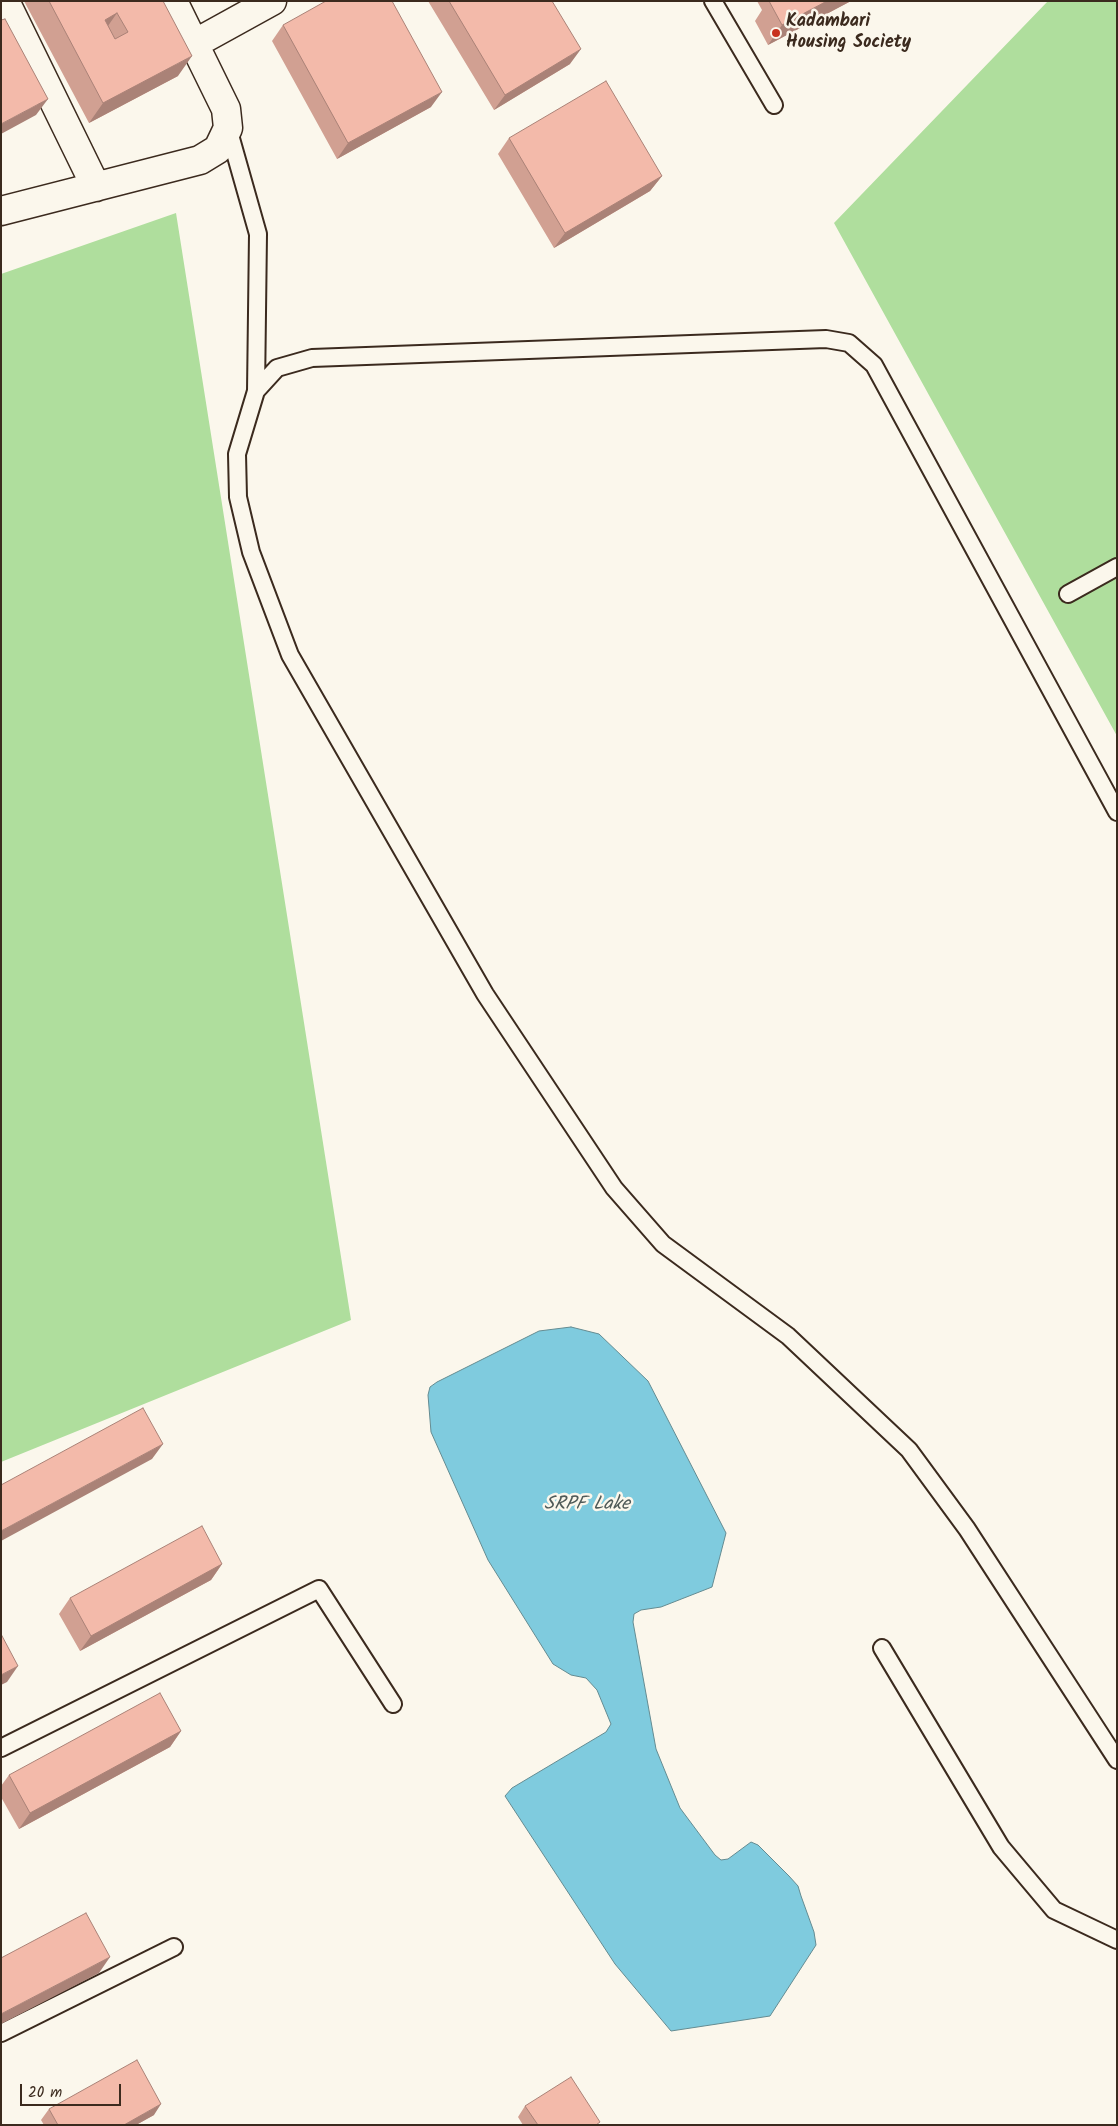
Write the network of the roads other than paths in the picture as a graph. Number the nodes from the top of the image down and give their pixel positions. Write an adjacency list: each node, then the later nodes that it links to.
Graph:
1 (5, 1): 8 (street)
2 (173, 1): 5 (street)
3 (272, 1): 5 (street)
4 (713, 1): 6 (lane)
5 (194, 44): 7 (street)
6 (774, 104)
7 (228, 128): 8 (street); 10 (lane)
8 (96, 187): 9 (street)
9 (1, 211)
10 (256, 391): 13 (lane); 17 (lane)
11 (1117, 567): 12 (lane)
12 (1068, 594)
13 (1117, 812)
14 (882, 1648): 18 (lane)
15 (393, 1704): 16 (lane)
16 (1, 1748)
17 (1114, 1752)
18 (1117, 1940)
19 (174, 1947): 20 (lane)
20 (1, 2034)

